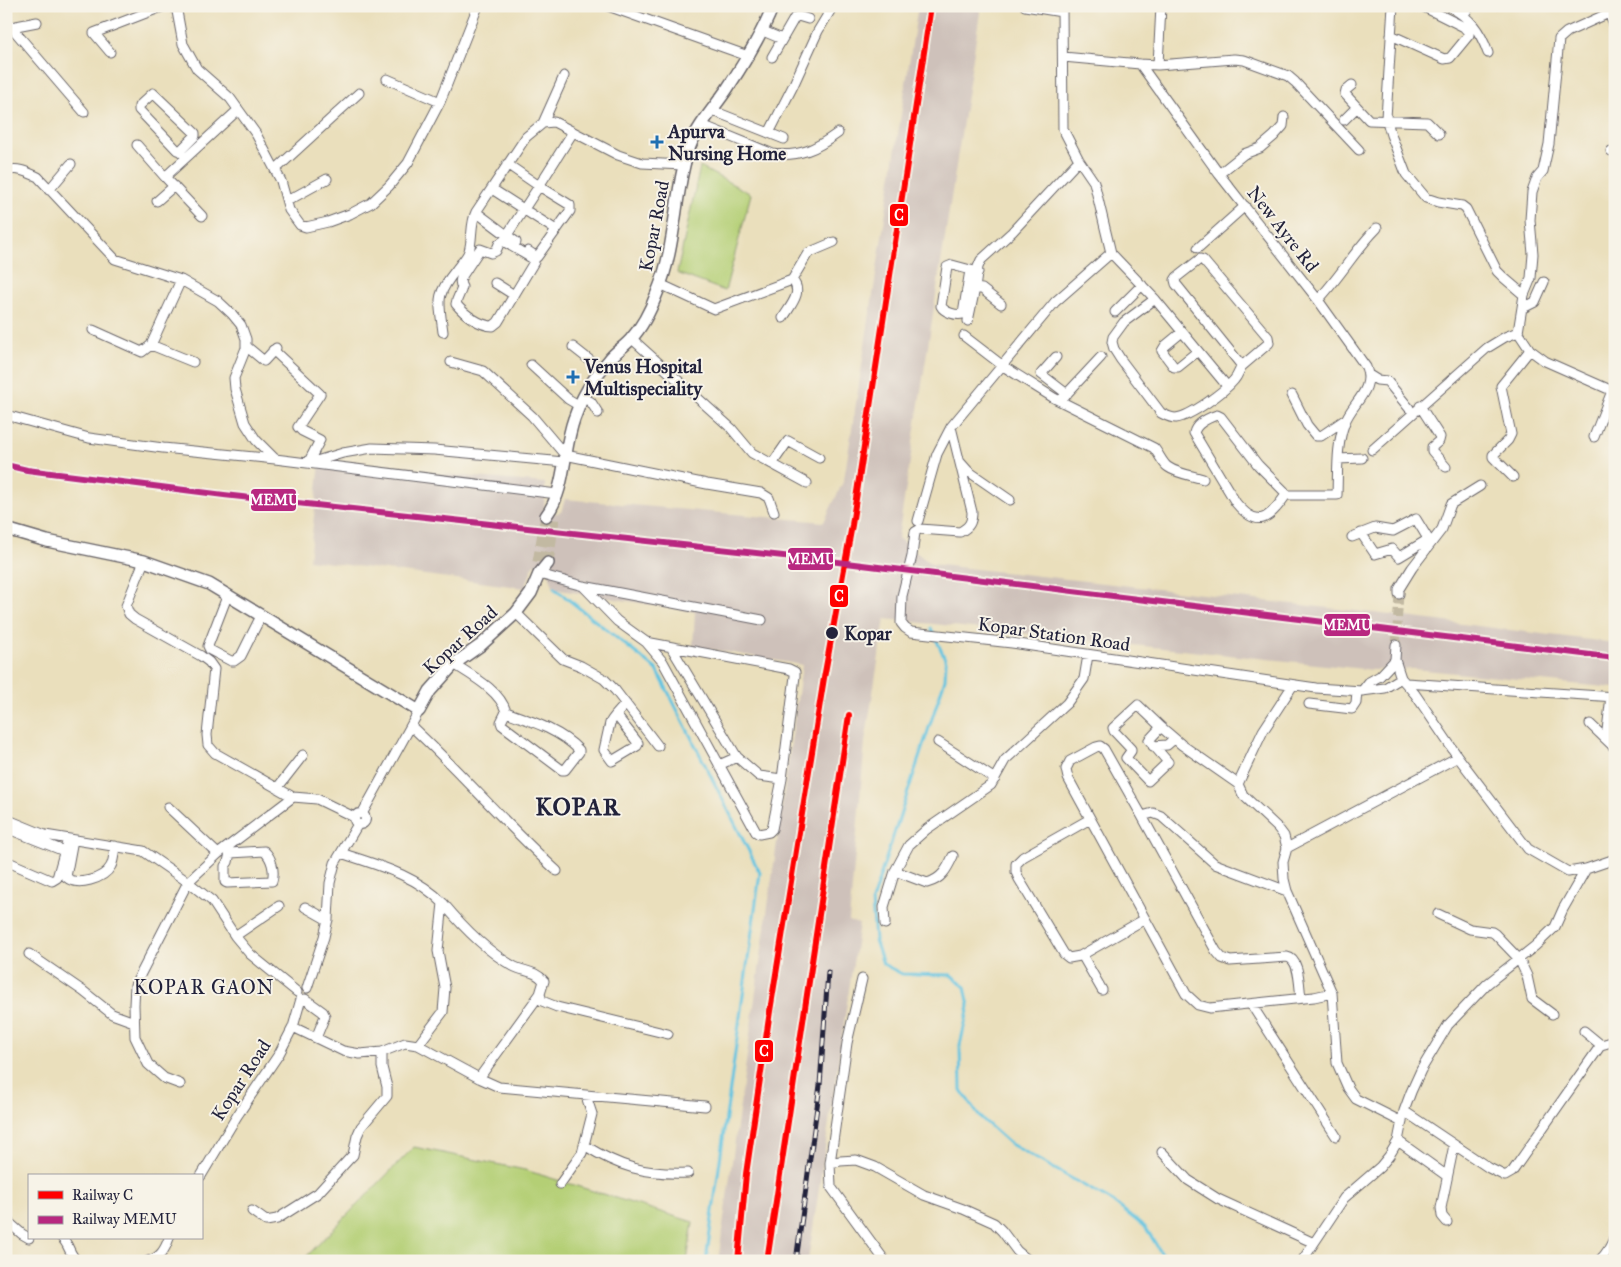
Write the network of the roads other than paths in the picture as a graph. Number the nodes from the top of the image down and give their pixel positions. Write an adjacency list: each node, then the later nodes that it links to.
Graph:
1 (164, 6): 23 (street)
2 (176, 6): 36 (street)
3 (478, 6): 34 (street)
4 (608, 6): 25 (street)
5 (773, 6): 20 (street, Kopar Road)
6 (833, 6): 45 (street)
7 (1025, 6): 13 (street)
8 (1161, 6): 29 (street)
9 (1393, 6): 21 (street)
10 (1422, 6): 21 (street)
11 (1450, 6): 15 (street)
12 (1470, 6): 15 (street)
13 (1062, 9): 27 (street)
14 (1609, 10): 19 (street); 87 (street)
15 (1464, 14): 24 (street)
16 (808, 19): 22 (street)
17 (37, 22): 18 (street)
18 (9, 24): 38 (street)
19 (1615, 27)
20 (763, 31): 22 (street); 25 (street, Kopar Road)
21 (1391, 35): 41 (street)
22 (782, 39): 26 (street)
23 (110, 52)
24 (1488, 53)
25 (748, 56): 37 (street, Kopar Road)
26 (772, 57)
27 (1063, 57): 28 (street); 52 (street)
28 (1140, 64): 29 (street); 58 (street, New Ayre Rd)
29 (1158, 65): 50 (street)
30 (564, 76): 42 (street)
31 (387, 79): 34 (street)
32 (1352, 85): 35 (street)
33 (359, 93): 57 (street)
34 (440, 102): 66 (street)
35 (1357, 107): 40 (street); 41 (street)
36 (238, 110): 51 (street); 57 (street)
37 (711, 110): 43 (street, Kopar Road); 45 (street)
38 (84, 112)
39 (1284, 117): 58 (street)
40 (1344, 120)
41 (1387, 121): 47 (street); 87 (street)
42 (543, 123): 44 (street); 54 (street)
43 (702, 125): 46 (street); 55 (street, Kopar Road)
44 (573, 132): 55 (street); 62 (street)
45 (770, 133): 48 (street)
46 (838, 133)
47 (1439, 134)
48 (784, 139)
49 (137, 145): 59 (street)
50 (1359, 150)
51 (183, 154): 51 (street); 59 (street)
52 (1079, 160): 76 (street); 78 (street)
53 (71, 164): 64 (street)
54 (507, 164): 62 (street); 63 (street)
55 (683, 164): 83 (street, Kopar Road)
56 (6, 170): 64 (street)
57 (275, 170): 66 (street)
58 (1220, 174): 67 (street, New Ayre Rd)
59 (165, 177): 61 (street)
60 (327, 179): 66 (street)
61 (174, 186): 65 (street); 70 (street)
62 (540, 186): 68 (street); 72 (street)
63 (492, 188): 68 (street); 69 (street)
64 (49, 190): 79 (street)
65 (157, 201)
66 (287, 201)
67 (1245, 206): 75 (street); 89 (street, New Ayre Rd)
68 (524, 209): 72 (street); 73 (street)
69 (476, 212): 73 (street); 77 (street)
70 (202, 216)
71 (1377, 228): 89 (street)
72 (556, 230): 73 (street)
73 (507, 235)
74 (834, 242): 80 (street)
75 (1198, 248)
76 (1110, 253): 84 (street); 112 (street)
77 (465, 265): 86 (street); 86 (street); 96 (street)
78 (974, 271): 78 (street); 85 (street)
79 (181, 280): 101 (street); 102 (street)
80 (792, 280): 83 (street); 93 (street)
81 (1544, 282): 91 (street)
82 (495, 283): 86 (street)
83 (660, 284): 100 (street, Kopar Road)
84 (1142, 285): 88 (street); 92 (street)
85 (975, 288): 90 (street); 94 (street)
86 (514, 294)
87 (1524, 296): 91 (street)
88 (1155, 298): 97 (street); 116 (street)
89 (1318, 300): 115 (street, New Ayre Rd)
90 (1001, 304)
91 (1523, 308): 98 (street)
92 (1115, 312)
93 (783, 318)
94 (968, 321)
95 (94, 330): 101 (street)
96 (442, 332)
97 (1182, 332): 105 (street); 105 (street)
98 (1518, 332): 104 (street); 122 (street)
99 (964, 336): 112 (street)
100 (631, 338): 114 (street, Kopar Road); 137 (street)
101 (151, 345): 108 (street)
102 (246, 347): 110 (street); 134 (street); 136 (street)
103 (573, 347): 114 (street)
104 (1530, 350): 117 (street); 139 (street)
105 (1198, 351): 116 (street)
106 (1056, 357): 118 (street)
107 (1101, 357): 118 (street)
108 (193, 362)
109 (451, 362): 130 (street)
110 (261, 363)
111 (531, 365): 121 (street)
112 (1003, 366): 120 (street); 127 (street)
113 (1242, 366): 113 (street); 116 (street)
114 (601, 369): 121 (street, Kopar Road)
115 (1369, 375): 123 (street); 126 (street)
116 (1227, 386)
117 (1613, 392): 128 (street)
118 (1067, 394): 120 (street)
119 (1292, 395): 126 (street)
120 (1060, 401): 140 (street)
121 (582, 402): 124 (street); 130 (street, Kopar Road)
122 (1420, 406): 129 (street); 138 (street)
123 (1408, 408)
124 (598, 413)
125 (6, 415): 134 (street)
126 (1346, 419): 133 (street)
127 (951, 427): 135 (street); 148 (street)
128 (1594, 437)
129 (1372, 450)
130 (565, 458): 136 (street); 143 (street, Kopar Road); 146 (street)
131 (819, 458): 137 (street)
132 (1362, 458): 133 (street)
133 (1338, 459): 144 (street)
134 (275, 460): 136 (street)
135 (960, 462): 145 (street); 163 (street, Kopar Station Road)
136 (308, 463): 143 (street)
137 (772, 464): 141 (street)
138 (1446, 467)
139 (1513, 477)
140 (1203, 479)
141 (806, 483)
142 (1480, 486): 156 (street)
143 (557, 494): 147 (street, Kopar Road)
144 (1286, 495): 144 (street)
145 (1010, 500)
146 (774, 512)
147 (551, 514)
148 (918, 521)
149 (6, 529): 152 (street)
150 (1361, 533): 150 (street); 151 (street)
151 (1352, 537)
152 (144, 561): 155 (street); 193 (street)
153 (542, 566): 154 (street); 157 (street, Kopar Road)
154 (583, 586): 159 (street); 160 (street)
155 (228, 594): 158 (street); 158 (street)
156 (1399, 594)
157 (516, 614): 165 (street, Kopar Road); 170 (street)
158 (261, 616): 172 (street)
159 (762, 620)
160 (646, 642): 162 (street); 189 (street)
161 (1396, 645): 164 (street)
162 (671, 647): 187 (street); 190 (street)
163 (1088, 655): 167 (street, Kopar Station Road); 191 (street)
164 (1395, 660): 166 (street); 168 (street)
165 (454, 664): 172 (street, Kopar Road); 173 (street)
166 (1404, 681): 168 (street, Kopar Station Road); 169 (street); 188 (street)
167 (1293, 685): 168 (street, Kopar Station Road); 192 (street)
168 (1360, 691): 171 (street)
169 (1613, 697): 180 (street)
170 (626, 704): 174 (street); 178 (street)
171 (1309, 704)
172 (419, 711): 176 (street, Kopar Road)
173 (506, 712): 173 (street)
174 (616, 715): 181 (street); 181 (street)
175 (1590, 724): 180 (street)
176 (411, 726): 197 (street, Kopar Road); 213 (street)
177 (1161, 728): 179 (street); 184 (street); 184 (street)
178 (647, 732): 181 (street); 183 (street)
179 (1174, 739): 184 (street); 192 (street)
180 (1606, 739): 185 (street)
181 (636, 740)
182 (938, 742): 191 (street)
183 (658, 746)
184 (1153, 746)
185 (1615, 748)
186 (303, 755): 193 (street)
187 (737, 757): 189 (street); 190 (street)
188 (1458, 757): 204 (street); 212 (street)
189 (719, 765): 190 (street)
190 (782, 779)
191 (995, 779): 214 (street)
192 (1238, 784): 204 (street)
193 (278, 787): 194 (street)
194 (293, 797): 197 (street); 201 (street)
195 (168, 807): 208 (street)
196 (1142, 816): 198 (street); 216 (street); 233 (street)
197 (358, 818): 207 (street, Kopar Road)
198 (1090, 819): 221 (street); 226 (street)
199 (6, 820): 202 (street)
200 (11, 830): 205 (street)
201 (236, 840): 206 (street); 208 (street)
202 (70, 842): 203 (street); 203 (street); 205 (street)
203 (115, 846): 215 (street)
204 (1287, 848): 216 (street)
205 (64, 851): 211 (street)
206 (245, 852): 206 (street)
207 (341, 853): 217 (street); 222 (street, Kopar Road)
208 (218, 854): 215 (street)
209 (953, 856): 214 (street)
210 (1615, 859): 212 (street)
211 (6, 861)
212 (1586, 869): 227 (street)
213 (557, 871)
214 (896, 871): 223 (street)
215 (188, 882): 224 (street); 236 (street)
216 (1287, 891): 230 (street)
217 (443, 903): 231 (street); 242 (street)
218 (280, 906): 224 (street)
219 (304, 907): 222 (street)
220 (1438, 914): 227 (street)
221 (1145, 919): 226 (street); 234 (street)
222 (328, 920): 232 (street, Kopar Road)
223 (884, 924)
224 (235, 936): 232 (street)
225 (29, 954): 236 (street)
226 (1082, 955): 229 (street)
227 (1519, 959): 235 (street); 249 (street)
228 (862, 978): 256 (street)
229 (1102, 990)
230 (1332, 993): 233 (street); 250 (street)
231 (540, 994): 239 (street); 245 (street)
232 (301, 996): 237 (street, Kopar Road); 240 (street)
233 (1301, 998): 234 (street)
234 (1251, 1004): 251 (street)
235 (1552, 1014)
236 (134, 1022): 246 (street)
237 (294, 1027): 240 (street); 258 (street, Kopar Road)
238 (1584, 1031): 243 (street)
239 (668, 1034)
240 (316, 1038): 244 (street)
241 (1615, 1041): 243 (street)
242 (418, 1045): 244 (street); 245 (street)
243 (1601, 1045): 254 (street)
244 (382, 1052): 261 (street)
245 (479, 1078): 247 (street)
246 (180, 1084)
247 (586, 1096): 248 (street); 253 (street)
248 (705, 1106)
249 (1404, 1111): 250 (street); 254 (street)
250 (1402, 1122): 252 (street)
251 (1336, 1136)
252 (1398, 1141): 259 (street); 268 (street)
253 (584, 1145): 257 (street); 260 (street)
254 (1454, 1145): 259 (street)
255 (1162, 1152): 268 (street)
256 (830, 1163): 272 (street); 273 (street)
257 (688, 1173)
258 (202, 1174)
259 (1447, 1176): 263 (street)
260 (560, 1184)
261 (252, 1210)
262 (6, 1220): 265 (street)
263 (1447, 1222)
264 (1615, 1235): 275 (street)
265 (28, 1237)
266 (64, 1240): 270 (street)
267 (168, 1241): 269 (street)
268 (1314, 1243): 274 (street)
269 (160, 1259): 271 (street)
270 (78, 1261)
271 (148, 1261)
272 (885, 1261)
273 (1029, 1261)
274 (1302, 1261)
275 (1599, 1261)

